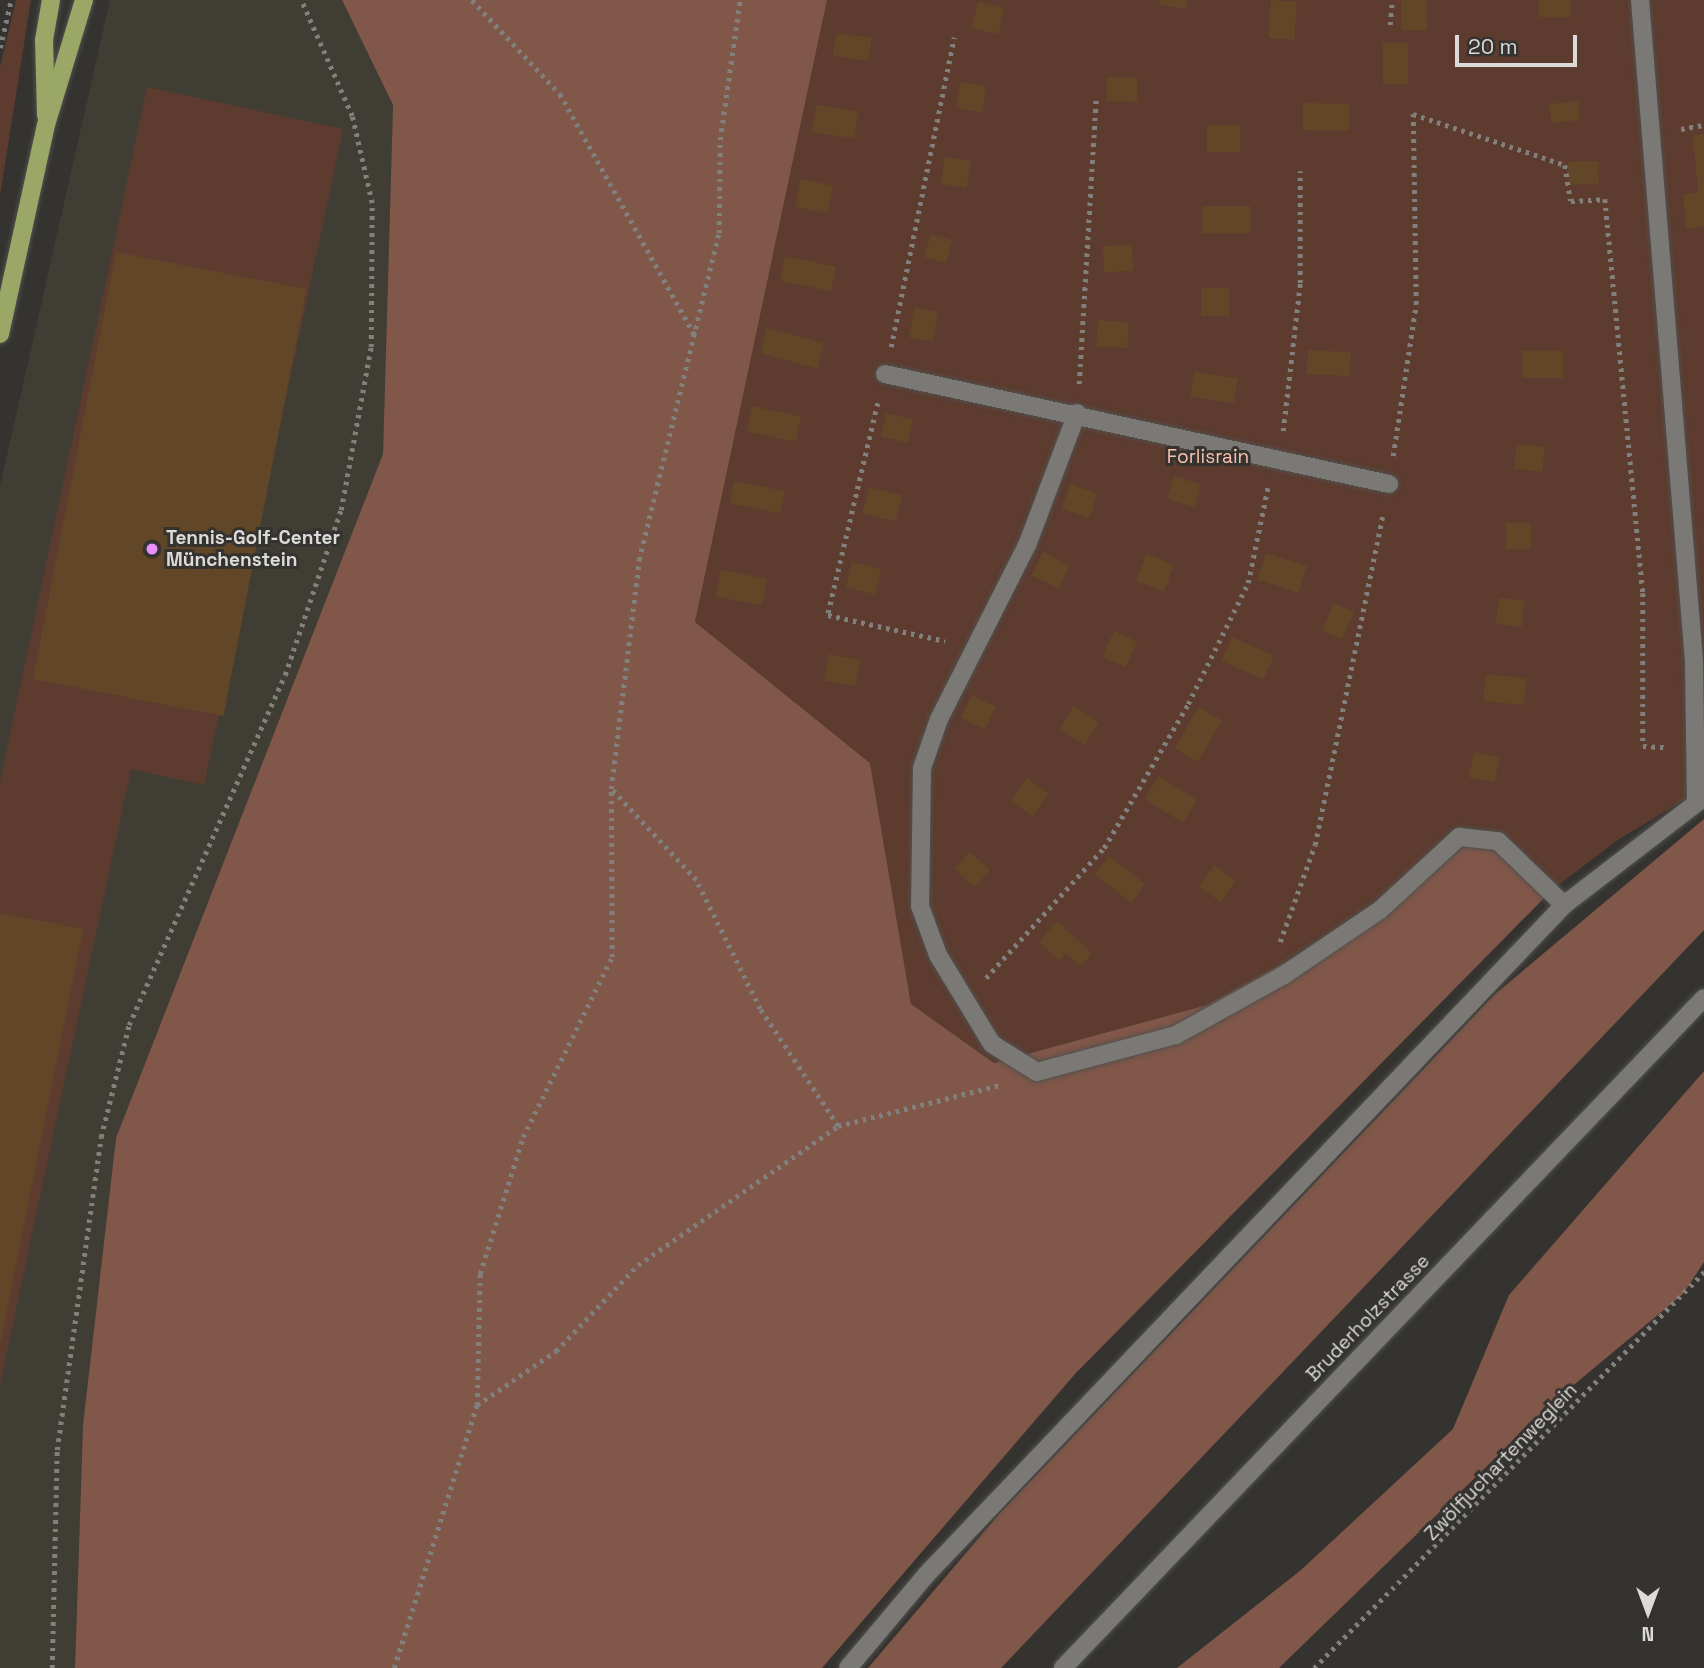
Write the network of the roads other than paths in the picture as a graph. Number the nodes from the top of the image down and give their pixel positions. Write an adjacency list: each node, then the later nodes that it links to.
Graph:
1 (51, 0): 4 (main road)
2 (84, 0): 4 (main road)
3 (1640, 0): 9 (street)
4 (46, 125): 5 (main road)
5 (0, 334)
6 (885, 374): 7 (street)
7 (1077, 413): 8 (street); 10 (street)
8 (1389, 484)
9 (1700, 799): 10 (street)
10 (1564, 905): 12 (street)
11 (1704, 998): 13 (street, Bruderholzstrasse)
12 (848, 1668)
13 (1063, 1668)

